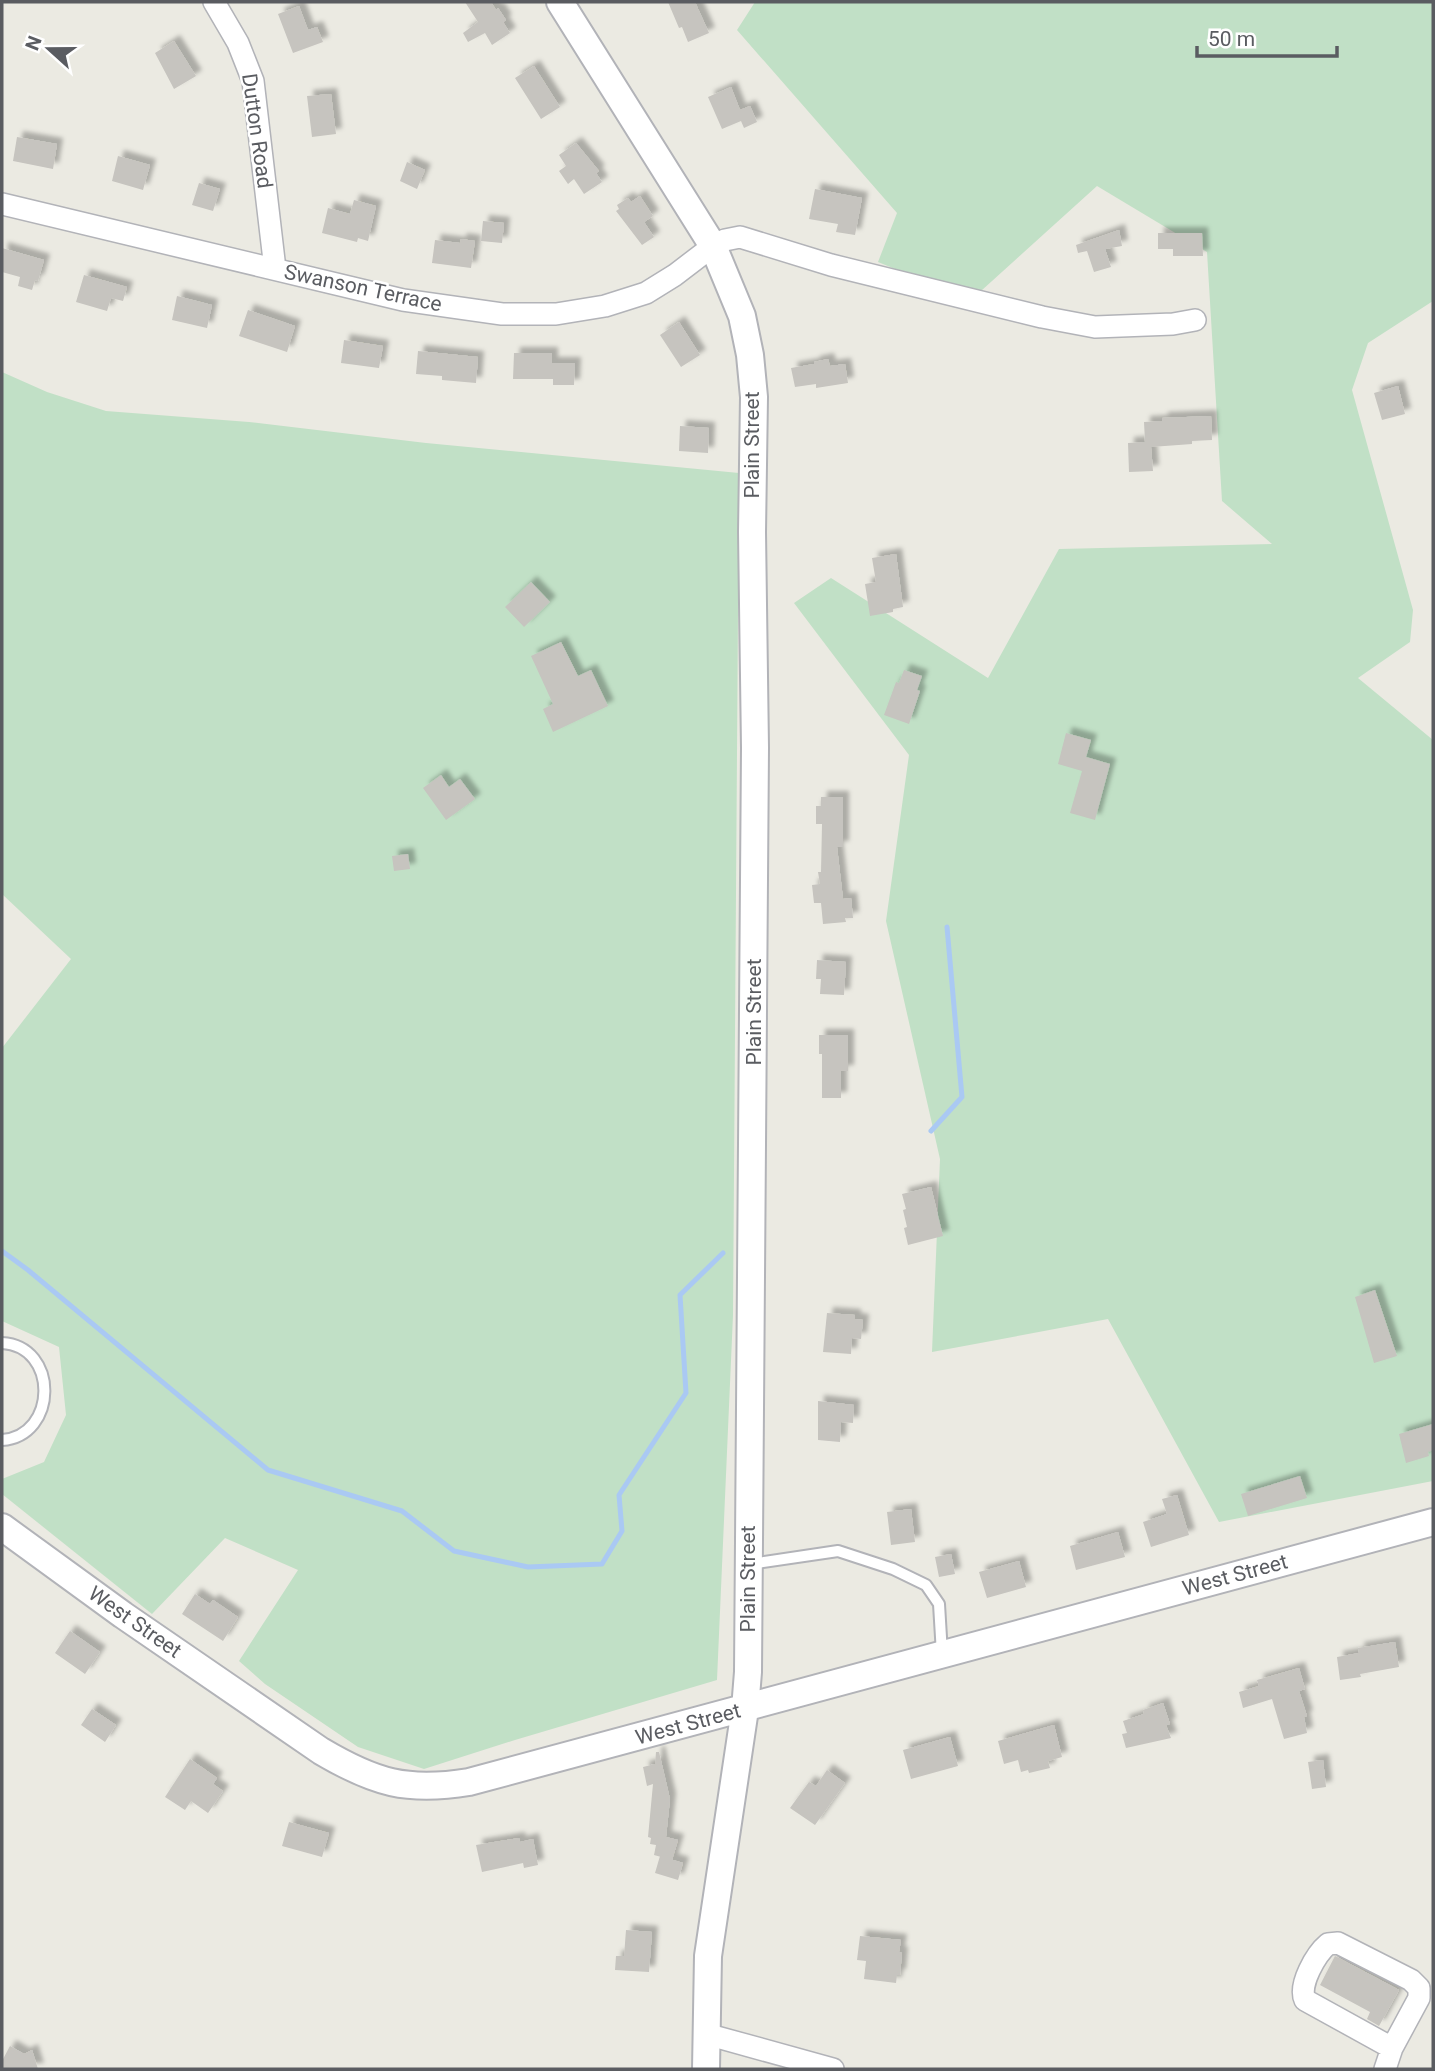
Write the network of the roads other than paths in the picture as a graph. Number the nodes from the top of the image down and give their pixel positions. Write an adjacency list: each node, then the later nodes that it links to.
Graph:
1 (214, 2): 5 (street, Dutton Road)
2 (560, 2): 4 (street, Plain Street)
3 (2, 204): 5 (street, Swanson Terrace)
4 (713, 246): 5 (street, Swanson Terrace); 6 (street); 11 (street, Plain Street)
5 (275, 269)
6 (1195, 320)
7 (2, 1343): 8 (lane)
8 (2, 1440)
9 (1433, 1522): 12 (street, West Street)
10 (2, 1527): 13 (street, West Street)
11 (748, 1564): 12 (lane); 13 (street, Plain Street)
12 (942, 1654): 13 (street, West Street)
13 (745, 1709): 14 (street, Plain Street)
14 (706, 2034): 16 (street, Plain Street); 17 (street)
15 (1392, 2048): 15 (street); 18 (street)
16 (706, 2069)
17 (833, 2069)
18 (1385, 2069)

